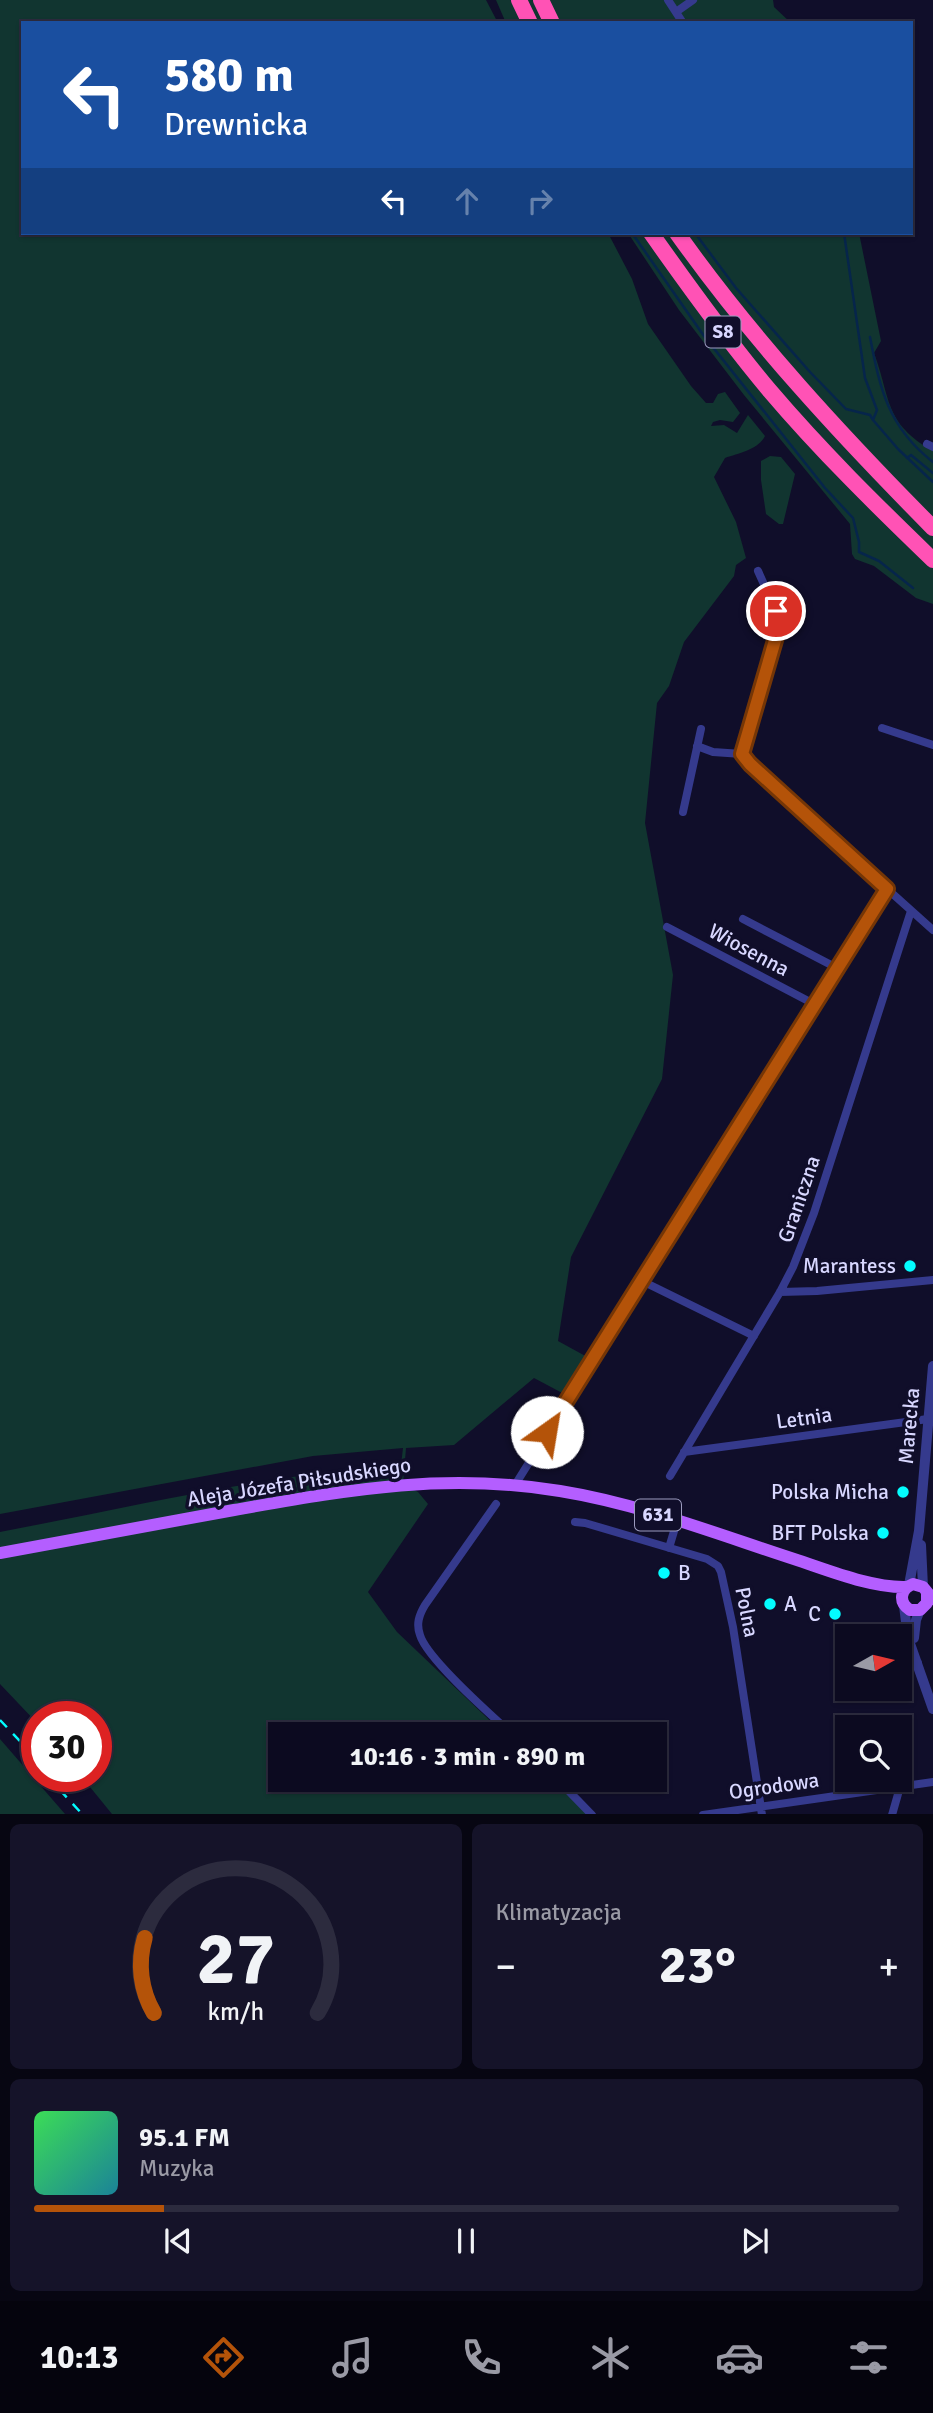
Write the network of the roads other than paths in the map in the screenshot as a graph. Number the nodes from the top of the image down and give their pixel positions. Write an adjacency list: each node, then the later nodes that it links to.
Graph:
1 (519, 0): 6 (highway)
2 (541, 0): 7 (highway)
3 (668, 0): 5 (street)
4 (693, 0): 5 (street)
5 (676, 12): 8 (street)
6 (529, 21)
7 (551, 21)
8 (682, 21)
9 (652, 235): 12 (highway, S8)
10 (678, 235): 11 (highway, S8)
11 (933, 528)
12 (933, 560)
13 (758, 571): 18 (street)
14 (882, 728): 16 (street)
15 (701, 729): 17 (street)
16 (933, 745)
17 (697, 746): 18 (street); 19 (street)
18 (742, 754): 20 (street)
19 (683, 812)
20 (887, 889): 21 (street); 25 (street)
21 (911, 911): 24 (street); 29 (street, Graniczna)
22 (743, 919): 25 (street)
23 (667, 927): 26 (street, Wiosenna)
24 (933, 930)
25 (837, 968): 26 (street)
26 (814, 1004): 28 (street)
27 (933, 1280): 29 (street)
28 (642, 1281): 30 (street); 35 (street)
29 (780, 1292): 30 (street, Graniczna)
30 (754, 1336): 33 (street, Graniczna)
31 (933, 1366): 32 (street, Marecka)
32 (928, 1419): 33 (street, Letnia); 39 (street, Marecka)
33 (684, 1452): 34 (street, Graniczna)
34 (670, 1476)
35 (515, 1485): 37 (main road, Aleja Józefa Piłsudskiego / 631); 41 (main road, Aleja Józefa Piłsudskiego / 631)
36 (496, 1504): 50 (street)
37 (677, 1521): 40 (street); 42 (main road, Aleja Józefa Piłsudskiego / 631)
38 (575, 1522): 40 (street, Polna)
39 (919, 1531): 43 (street, Marecka); 44 (street, Marecka)
40 (669, 1548): 56 (street, Polna)
41 (0, 1553)
42 (845, 1575): 43 (main road, Aleja Józefa Piłsudskiego / 631); 45 (main road, Aleja Józefa Piłsudskiego / 631)
43 (908, 1586): 44 (main road); 45 (main road)
44 (928, 1593): 46 (main road)
45 (903, 1604): 46 (main road); 47 (street)
46 (925, 1609): 47 (street)
47 (917, 1659): 48 (street); 49 (street)
48 (912, 1661)
49 (933, 1709)
50 (500, 1722)
51 (933, 1782): 52 (street, Ogrodowa)
52 (912, 1785)
53 (570, 1792): 57 (street)
54 (870, 1792): 56 (street, Ogrodowa)
55 (899, 1792): 59 (street)
56 (762, 1810): 58 (street, Ogrodowa)
57 (591, 1814)
58 (715, 1814)
59 (892, 1814)

